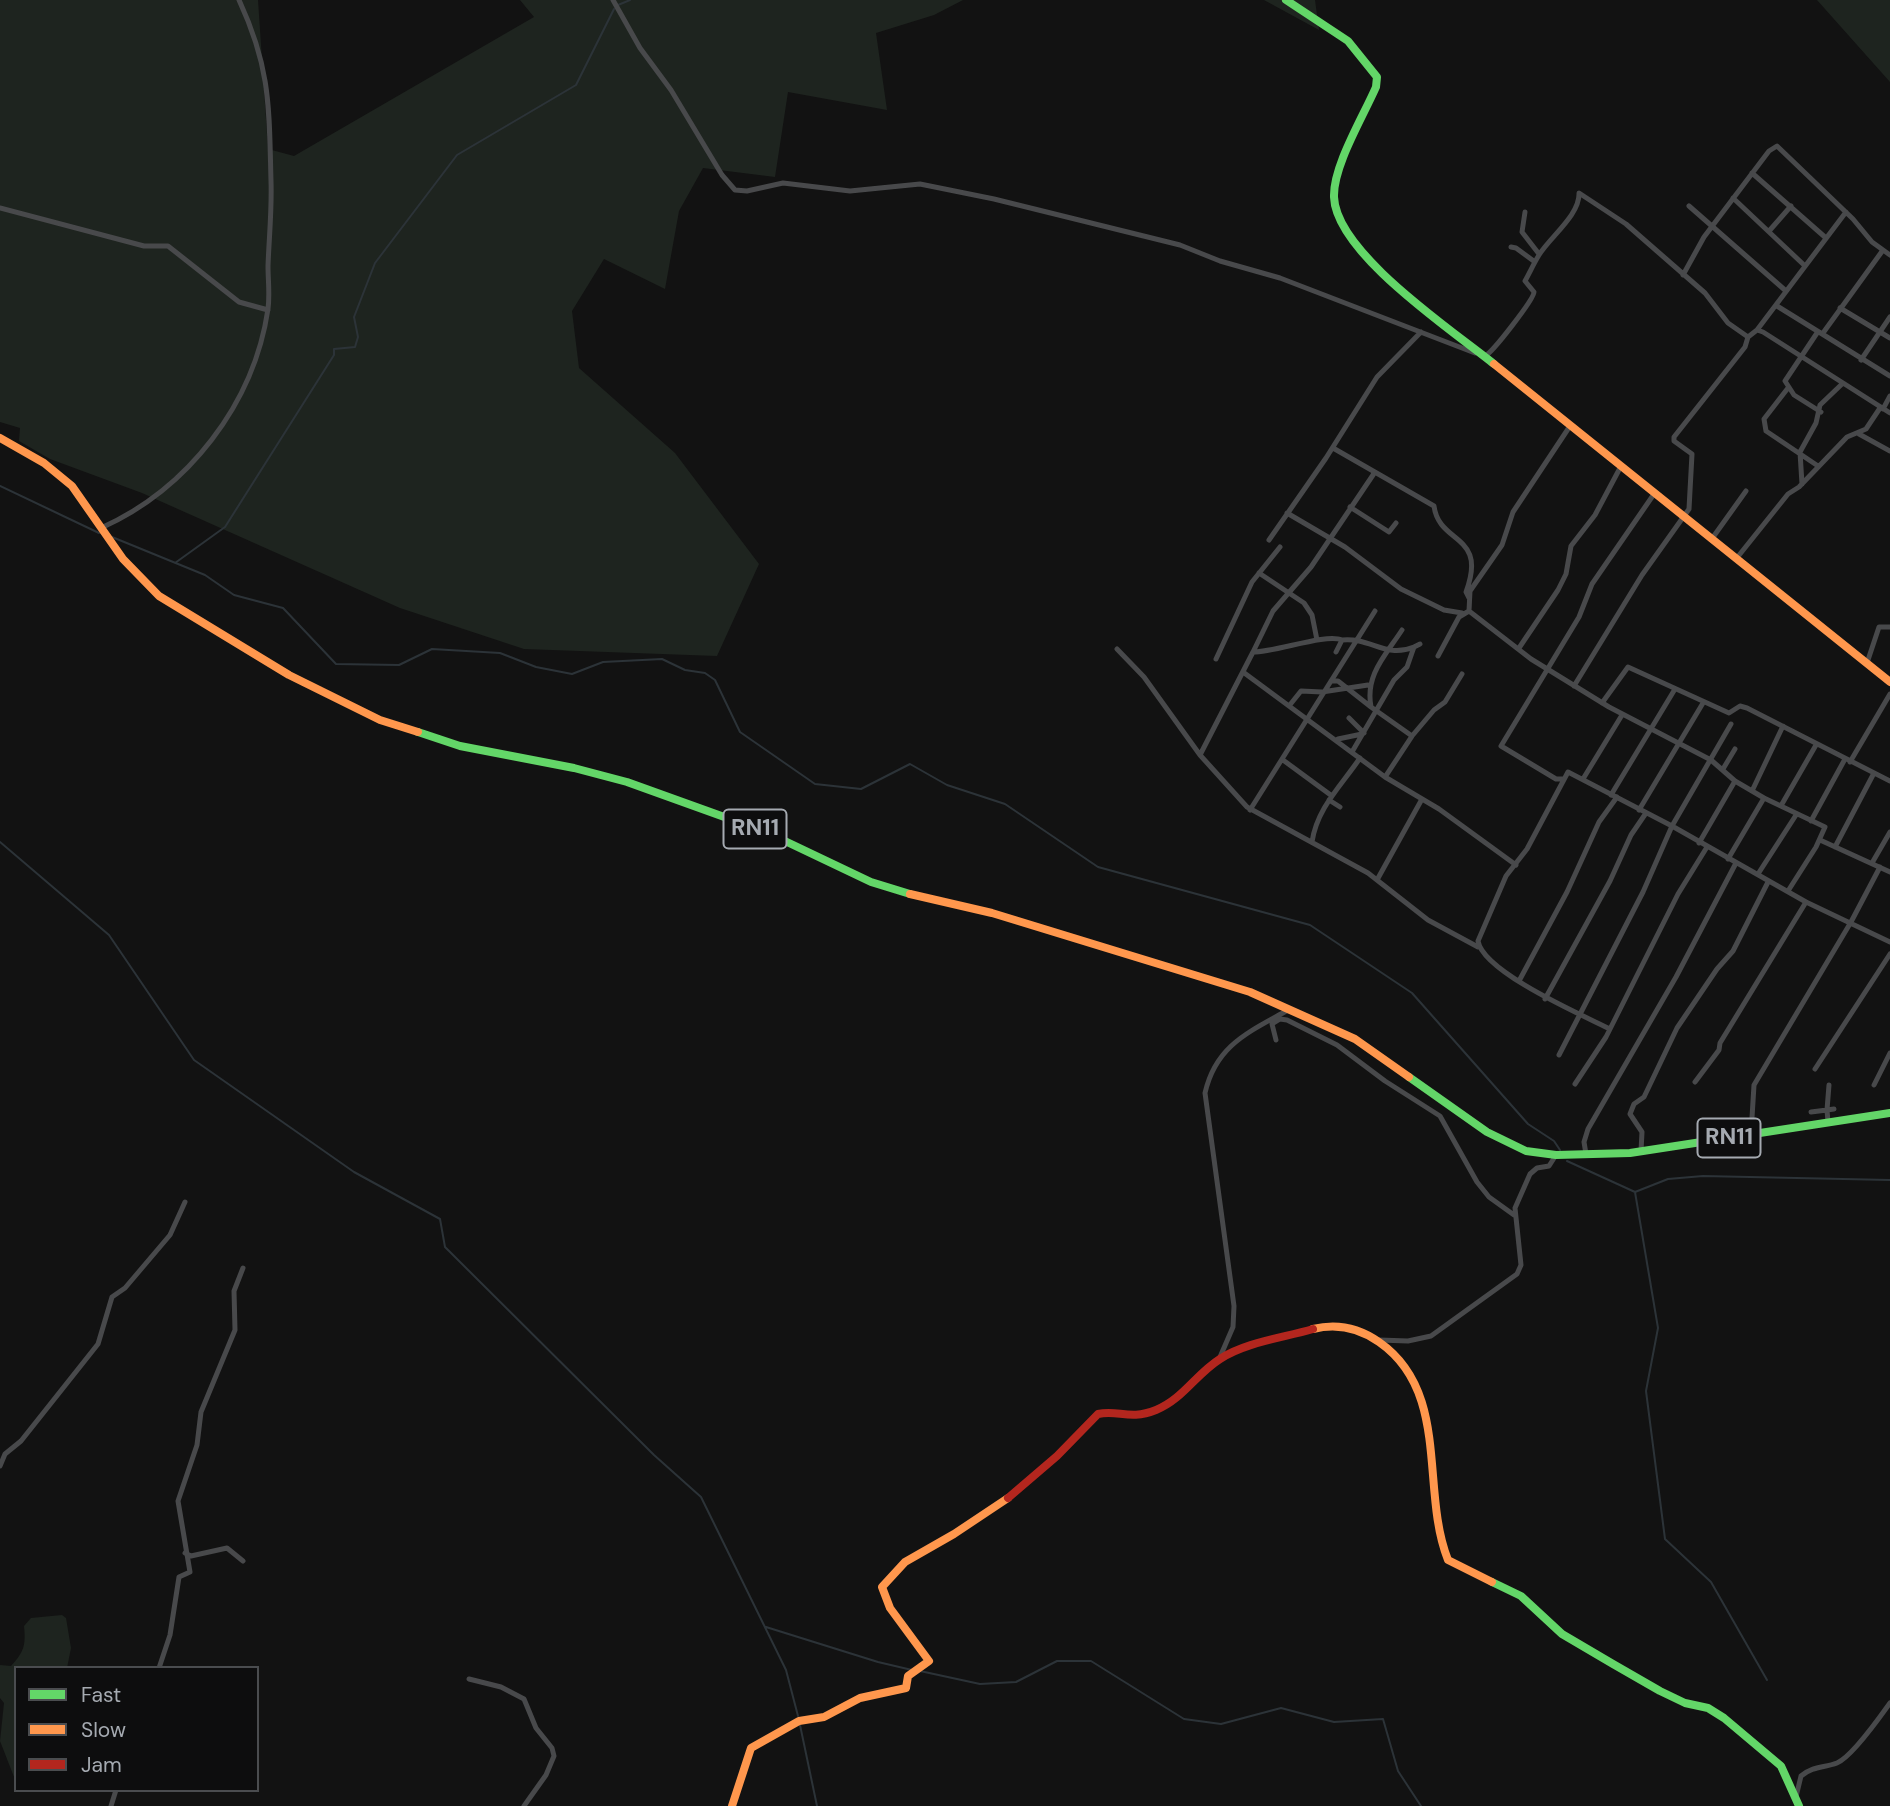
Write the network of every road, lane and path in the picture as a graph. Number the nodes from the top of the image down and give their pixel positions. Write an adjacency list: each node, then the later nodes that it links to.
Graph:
1 (239, 0): 24 (street)
2 (613, 0): 27 (street)
3 (1286, 0): 32 (main road)
4 (1752, 173): 5 (street); 7 (street); 10 (street)
5 (1733, 198): 11 (street); 12 (street)
6 (1689, 206): 11 (street)
7 (1791, 206): 12 (street); 13 (street)
8 (0, 208): 24 (street)
9 (1525, 212): 16 (street)
10 (1846, 212): 13 (street); 15 (street)
11 (1712, 226): 20 (street); 21 (street)
12 (1770, 230): 19 (street)
13 (1826, 238): 19 (street)
14 (1511, 247): 18 (street)
15 (1883, 250): 17 (street); 23 (street)
16 (1539, 254): 18 (street); 20 (street)
17 (1890, 255)
18 (1535, 262): 32 (street)
19 (1804, 265): 21 (street)
20 (1683, 275): 30 (street)
21 (1786, 291): 22 (street)
22 (1777, 306): 26 (street); 29 (street)
23 (1840, 307): 28 (street); 29 (street)
24 (268, 310): 58 (street)
25 (1890, 317): 28 (street)
26 (1757, 330): 30 (street); 33 (street)
27 (1421, 332): 32 (street); 45 (street)
28 (1878, 332): 31 (street); 34 (street)
29 (1820, 333): 33 (street); 34 (street)
30 (1748, 337): 56 (street)
31 (1890, 338)
32 (1486, 357): 42 (main road)
33 (1800, 357): 36 (street); 37 (street)
34 (1861, 360): 35 (street)
35 (1890, 376)
36 (1842, 384): 39 (street); 40 (street)
37 (1788, 388): 40 (street); 47 (street)
38 (1890, 396): 39 (street)
39 (1881, 408): 41 (street); 43 (street)
40 (1821, 412): 47 (street)
41 (1890, 413)
42 (1570, 426): 49 (main road); 66 (street)
43 (1859, 433): 46 (street); 48 (street)
44 (0, 438): 58 (main road, RN11)
45 (1333, 448): 50 (street); 55 (street)
46 (1890, 451)
47 (1800, 452): 48 (street); 51 (street)
48 (1818, 466): 51 (street)
49 (1620, 468): 53 (main road); 74 (street)
50 (1375, 472): 54 (street); 66 (street)
51 (1802, 484): 63 (street)
52 (1745, 491): 61 (street)
53 (1654, 495): 56 (main road); 82 (street)
54 (1350, 507): 57 (street); 59 (street)
55 (1287, 513): 59 (street); 60 (street)
56 (1684, 518): 61 (main road); 88 (street)
57 (1396, 523)
58 (101, 528): 157 (main road, RN11)
59 (1329, 538): 65 (street); 68 (street)
60 (1269, 540)
61 (1711, 540): 63 (main road)
62 (1280, 547): 64 (street)
63 (1736, 559): 81 (main road)
64 (1259, 573): 65 (street); 80 (street)
65 (1289, 591): 72 (street); 76 (street)
66 (1469, 598): 68 (street)
67 (1376, 611): 71 (street)
68 (1465, 612): 74 (street); 79 (street)
69 (1890, 627): 81 (street)
70 (1402, 631): 78 (street)
71 (1356, 639): 73 (street); 78 (street); 85 (street)
72 (1317, 640): 73 (street); 76 (street)
73 (1342, 640): 77 (street)
74 (1519, 648): 82 (street)
75 (1117, 649): 110 (street)
76 (1253, 652): 83 (street)
77 (1336, 652)
78 (1388, 652): 87 (street); 96 (street)
79 (1438, 656)
80 (1216, 659)
81 (1866, 664): 86 (main road)
82 (1546, 668): 88 (street); 118 (street)
83 (1243, 672): 95 (street); 110 (street)
84 (1462, 674): 104 (street)
85 (1330, 681): 89 (street); 91 (street)
86 (1890, 682)
87 (1368, 685): 89 (street); 96 (street)
88 (1574, 685): 93 (street)
89 (1349, 690): 91 (street); 96 (street)
90 (1675, 690): 93 (street); 94 (street); 102 (street)
91 (1322, 692): 95 (street); 98 (street)
92 (1890, 694): 114 (street)
93 (1602, 703): 97 (street)
94 (1703, 703): 101 (street); 106 (street)
95 (1289, 706): 98 (street)
96 (1373, 709): 103 (street); 104 (street)
97 (1622, 715): 102 (street); 119 (street)
98 (1306, 718): 105 (street); 112 (street)
99 (1349, 718): 103 (street)
100 (1731, 724): 113 (street)
101 (1783, 726): 107 (street); 122 (street)
102 (1651, 729): 106 (street); 123 (street)
103 (1364, 733): 105 (street); 109 (street)
104 (1412, 736): 117 (street)
105 (1338, 739): 109 (street)
106 (1681, 744): 113 (street); 130 (street)
107 (1816, 744): 114 (street); 127 (street)
108 (1735, 748): 115 (street)
109 (1352, 752): 111 (street)
110 (1200, 755): 129 (street)
111 (1360, 758): 117 (street); 124 (street)
112 (1283, 760): 124 (street); 129 (street)
113 (1711, 760): 115 (street); 133 (street)
114 (1847, 761): 116 (street); 132 (street)
115 (1723, 769): 120 (street)
116 (1874, 773): 121 (street); 138 (street)
117 (1385, 777): 126 (street)
118 (1564, 779): 119 (street); 143 (street)
119 (1583, 779): 123 (street)
120 (1735, 781): 122 (street); 137 (street)
121 (1890, 781)
122 (1752, 791): 125 (street)
123 (1614, 796): 130 (street); 155 (street)
124 (1330, 798): 128 (street); 136 (street)
125 (1764, 798): 127 (street); 140 (street)
126 (1422, 799): 143 (street); 147 (street)
127 (1782, 804): 131 (street)
128 (1340, 807)
129 (1250, 810): 136 (street)
130 (1642, 812): 133 (street); 156 (street)
131 (1796, 815): 132 (street); 146 (street)
132 (1811, 821): 135 (street)
133 (1672, 826): 137 (street); 158 (street)
134 (1890, 832): 142 (street)
135 (1820, 840): 138 (street); 149 (street)
136 (1312, 842): 147 (street)
137 (1699, 843): 139 (street)
138 (1835, 846): 142 (street)
139 (1707, 848): 140 (street); 159 (street)
140 (1728, 859): 141 (street)
141 (1736, 863): 146 (street); 174 (street)
142 (1872, 863): 144 (street)
143 (1516, 865): 153 (street)
144 (1880, 867): 145 (street); 151 (street)
145 (1890, 872)
146 (1758, 874): 148 (street)
147 (1377, 880): 153 (street)
148 (1768, 882): 149 (street); 173 (street)
149 (1788, 891): 150 (street)
150 (1806, 902): 151 (street); 164 (street)
151 (1851, 922): 152 (street); 172 (street)
152 (1890, 942)
153 (1478, 947): 155 (street)
154 (1890, 954): 163 (street)
155 (1519, 981): 156 (street)
156 (1545, 999): 158 (street)
157 (1291, 1008): 175 (main road, RN11); 180 (street)
158 (1580, 1015): 159 (street); 162 (street)
159 (1610, 1029): 165 (street)
160 (1276, 1040): 177 (street)
161 (1890, 1053): 167 (street)
162 (1559, 1055)
163 (1815, 1069)
164 (1695, 1082)
165 (1575, 1084)
166 (1829, 1085): 168 (street)
167 (1874, 1085)
168 (1831, 1110): 169 (street); 171 (street)
169 (1811, 1112)
170 (1890, 1113): 171 (main road, RN11)
171 (1829, 1124): 172 (main road, RN11)
172 (1751, 1135): 173 (main road, RN11)
173 (1642, 1151): 174 (main road, RN11)
174 (1586, 1154): 175 (main road, RN11)
175 (1556, 1155): 177 (street)
176 (185, 1202): 181 (street)
177 (1514, 1215): 179 (street)
178 (243, 1268): 182 (street)
179 (1379, 1340): 180 (main road); 187 (main road)
180 (1218, 1360): 189 (main road)
181 (0, 1466)
182 (185, 1553): 183 (street); 184 (street)
183 (243, 1561)
184 (160, 1666)
185 (468, 1679): 188 (street)
186 (1890, 1703): 187 (street)
187 (1798, 1803)
188 (524, 1806)
189 (732, 1806)

